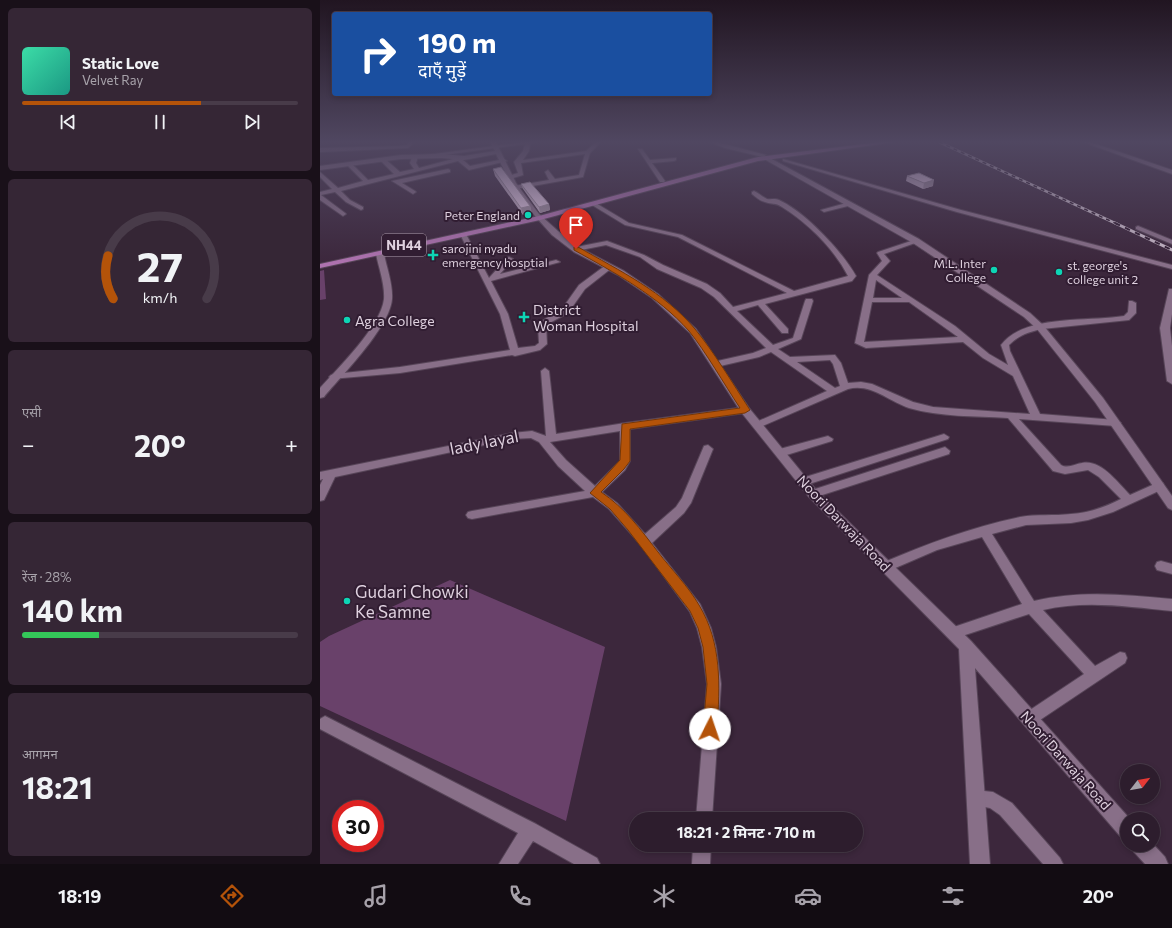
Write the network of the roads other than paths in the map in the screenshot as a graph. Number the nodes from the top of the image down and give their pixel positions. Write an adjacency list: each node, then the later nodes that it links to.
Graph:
1 (328, 182): 11 (street)
2 (366, 182): 11 (street)
3 (396, 182): 12 (street)
4 (514, 182): 10 (street, Noori Darwaja Road)
5 (550, 182): 10 (street)
6 (657, 182): 20 (highway, NH44)
7 (668, 182): 15 (highway, NH44)
8 (813, 182): 16 (street)
9 (857, 182): 32 (street)
10 (516, 186): 20 (street, Noori Darwaja Road)
11 (336, 190): 14 (street); 17 (street)
12 (413, 192)
13 (754, 193): 36 (street)
14 (320, 195): 19 (street)
15 (594, 204): 20 (highway, NH44); 36 (street)
16 (850, 204): 18 (street); 23 (street)
17 (361, 208)
18 (824, 210)
19 (343, 214)
20 (539, 217): 22 (highway, NH44); 25 (street, Noori Darwaja Road); 28 (highway, NH44)
21 (1138, 228): 24 (street)
22 (464, 236): 26 (highway, NH44); 34 (street)
23 (916, 241): 33 (street); 43 (street)
24 (1172, 242)
25 (576, 249): 31 (street, Noori Darwaja Road); 42 (street)
26 (380, 254): 30 (highway, NH44); 52 (street)
27 (509, 259): 34 (street)
28 (320, 262)
29 (556, 262): 34 (street)
30 (320, 266)
31 (609, 267): 47 (street); 49 (street, Noori Darwaja Road)
32 (1172, 267)
33 (873, 275): 37 (street); 38 (street)
34 (491, 279): 47 (street)
35 (1172, 291): 53 (street)
36 (794, 294): 40 (street)
37 (869, 300): 38 (street); 45 (street)
38 (911, 300): 45 (street)
39 (809, 301): 46 (street)
40 (760, 303): 42 (street); 44 (street)
41 (1132, 303): 43 (street)
42 (732, 310): 46 (street)
43 (1040, 327): 51 (street); 60 (street)
44 (785, 331)
45 (965, 339): 51 (street)
46 (772, 349): 48 (street); 49 (street)
47 (515, 352): 52 (street)
48 (789, 360): 54 (street); 55 (street)
49 (716, 364): 57 (street, Noori Darwaja Road)
50 (545, 371): 64 (street)
51 (1018, 375): 59 (street)
52 (334, 378): 56 (street)
53 (1172, 381)
54 (845, 387): 55 (street); 58 (street)
55 (834, 392): 61 (street)
56 (320, 394)
57 (745, 410): 61 (street, Noori Darwaja Road); 62 (street)
58 (1010, 415): 59 (street); 75 (street)
59 (1036, 416): 60 (street)
60 (1116, 423): 71 (street)
61 (757, 425): 68 (street, Noori Darwaja Road)
62 (625, 426): 64 (street); 72 (street)
63 (944, 437): 70 (street)
64 (547, 439): 69 (street, lady layal); 72 (street)
65 (828, 439): 68 (street)
66 (708, 449): 79 (street)
67 (945, 451): 73 (street)
68 (780, 453): 70 (street, Noori Darwaja Road)
69 (326, 475): 74 (street)
70 (803, 482): 73 (street, Noori Darwaja Road)
71 (1159, 486): 75 (street); 76 (street)
72 (595, 493): 77 (street); 79 (street)
73 (813, 494): 80 (street, Noori Darwaja Road)
74 (320, 496)
75 (1128, 500): 78 (street)
76 (1172, 505)
77 (472, 516)
78 (984, 531): 80 (street); 82 (street)
79 (644, 542): 90 (street)
80 (886, 567): 83 (street, Noori Darwaja Road)
81 (1172, 605): 82 (street)
82 (1031, 607): 83 (street); 86 (street)
83 (953, 634): 84 (street, Noori Darwaja Road)
84 (966, 646): 87 (street, Noori Darwaja Road); 89 (street)
85 (1120, 658): 86 (street)
86 (1095, 676): 87 (street)
87 (1029, 719): 91 (street, Noori Darwaja Road)
88 (325, 724): 92 (street)
89 (975, 798): 98 (street); 99 (street)
90 (705, 812)
91 (1120, 821)
92 (530, 830): 95 (street); 96 (street)
93 (702, 852): 97 (street)
94 (1147, 852): 100 (street)
95 (508, 864)
96 (591, 864)
97 (701, 864)
98 (980, 864)
99 (1054, 864)
100 (1158, 864)

